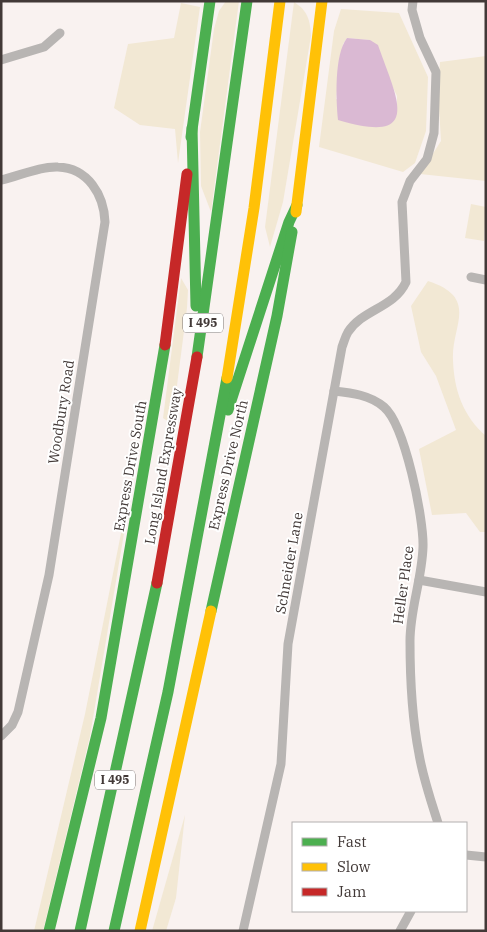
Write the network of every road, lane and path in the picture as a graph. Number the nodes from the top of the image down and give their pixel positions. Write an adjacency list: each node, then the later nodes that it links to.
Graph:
1 (210, 1): 8 (main road, Express Drive South)
2 (247, 1): 13 (main road, Long Island Expressway / I 495)
3 (280, 1): 15 (main road, I 495)
4 (322, 1): 10 (main road, Express Drive North)
5 (413, 1): 14 (street, Schneider Lane)
6 (60, 34): 7 (street)
7 (1, 60)
8 (192, 128): 13 (main road); 24 (main road, Express Drive South)
9 (1, 180): 18 (street, Woodbury Road)
10 (297, 205): 15 (main road); 27 (main road, Express Drive North)
11 (471, 277): 12 (street)
12 (486, 280)
13 (195, 374): 25 (main road, Long Island Expressway / I 495)
14 (334, 391): 16 (street, Heller Place); 28 (street, Schneider Lane)
15 (218, 435): 26 (main road, I 495)
16 (419, 580): 17 (street); 19 (street, Heller Place)
17 (486, 592)
18 (1, 736)
19 (438, 822)
20 (467, 855): 21 (street)
21 (486, 857)
22 (411, 912): 23 (street)
23 (403, 930)
24 (49, 931)
25 (80, 931)
26 (114, 931)
27 (140, 931)
28 (243, 931)

